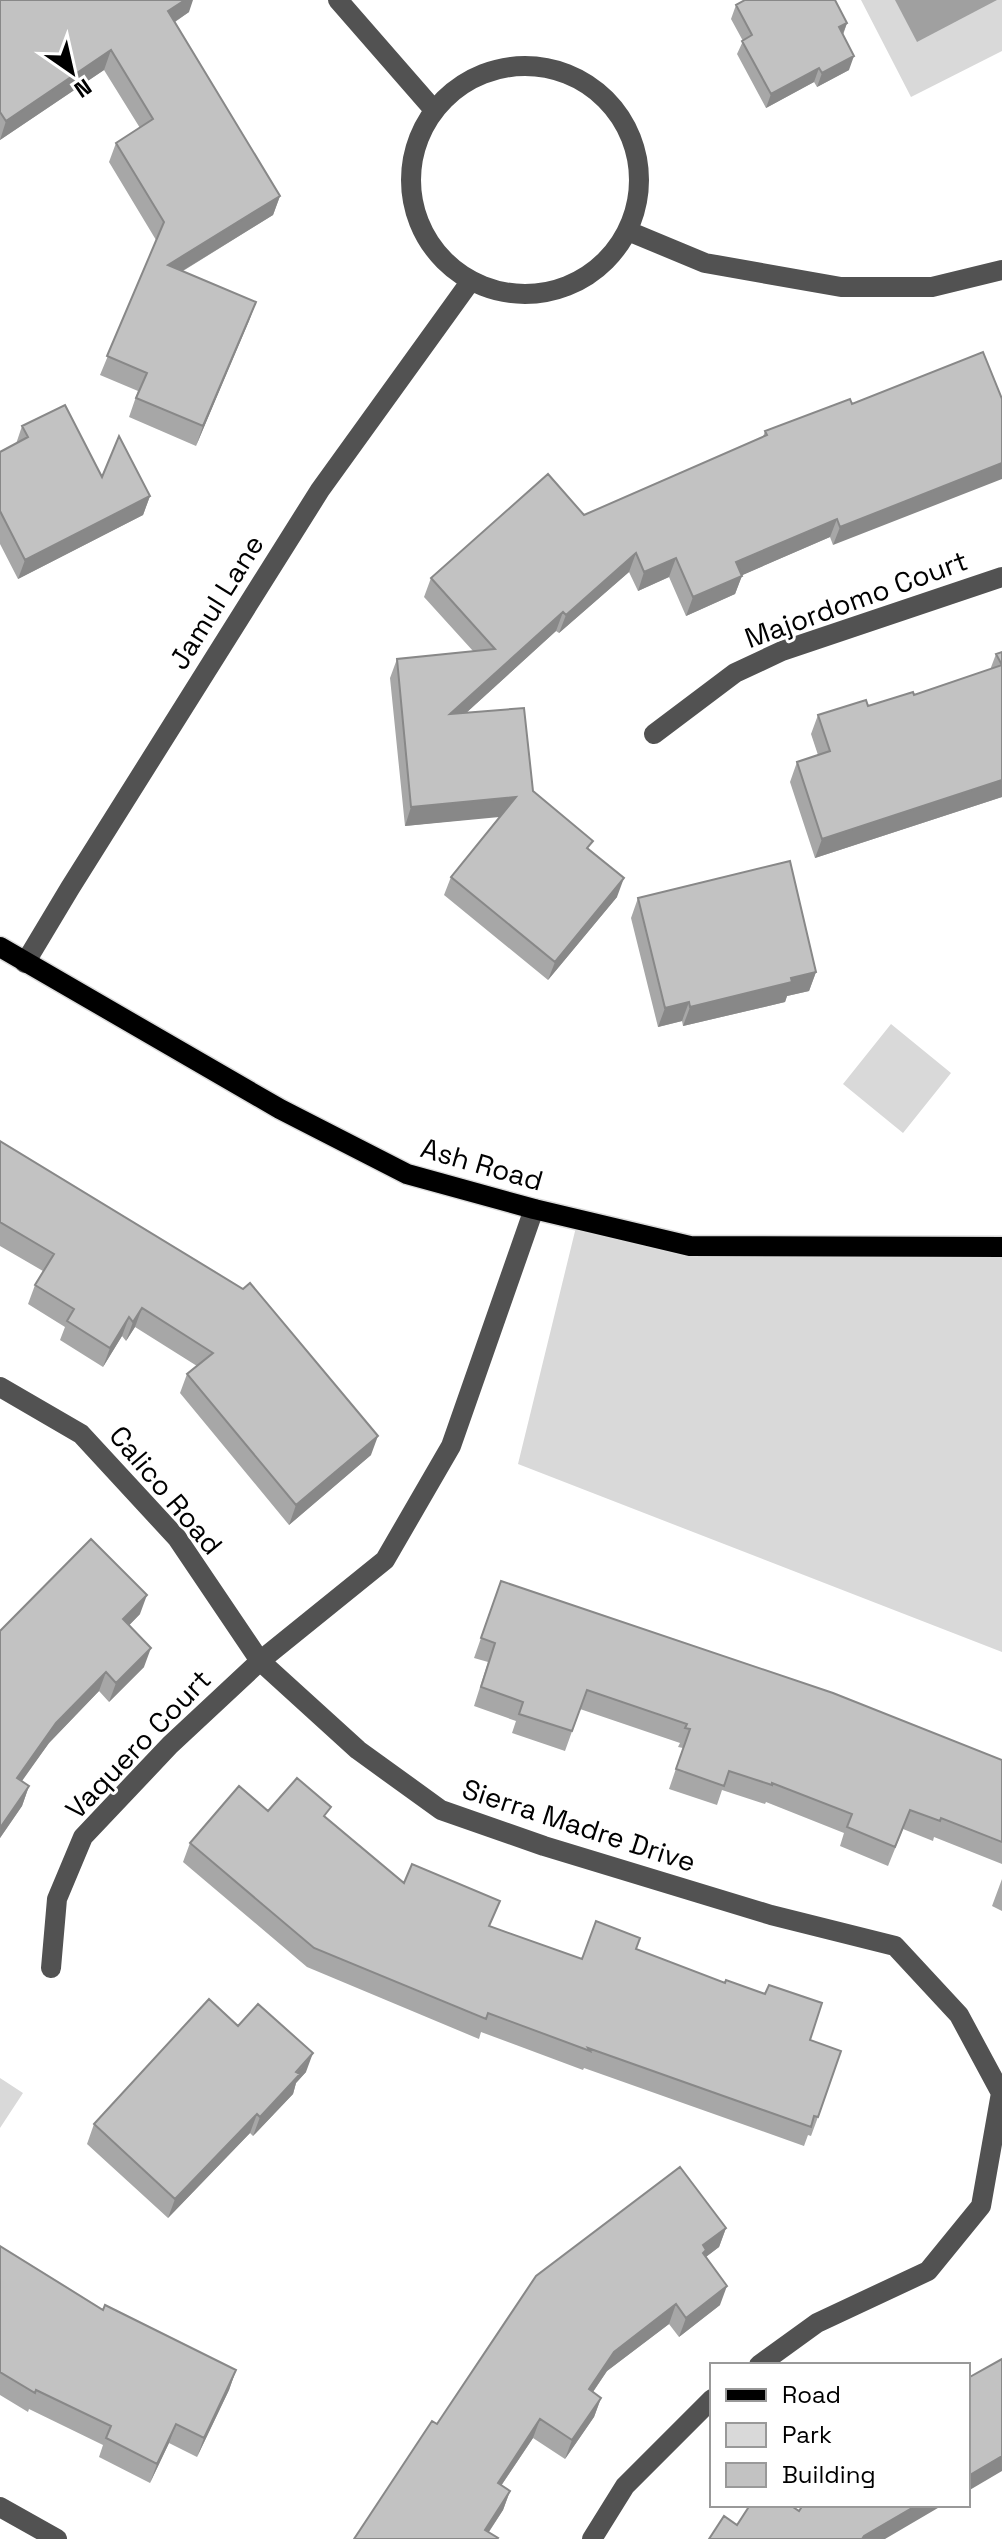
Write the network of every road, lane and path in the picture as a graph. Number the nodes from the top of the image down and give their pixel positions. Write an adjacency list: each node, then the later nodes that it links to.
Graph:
1 (338, 0): 2 (street)
2 (434, 110): 3 (street); 5 (street)
3 (628, 231): 4 (street); 5 (street)
4 (1002, 270)
5 (470, 282): 9 (street, Jamul Lane)
6 (1002, 577): 7 (street, Majordomo Court)
7 (654, 734)
8 (0, 947): 9 (main road, Ash Road)
9 (25, 963): 10 (main road, Ash Road)
10 (534, 1209): 11 (main road, Ash Road); 13 (street)
11 (1002, 1247)
12 (0, 1387): 13 (street, Calico Road)
13 (260, 1661): 14 (street, Vaquero Court); 15 (street, Sierra Madre Drive)
14 (51, 1968)
15 (762, 2363)
16 (710, 2401): 19 (street)
17 (0, 2507): 18 (street)
18 (57, 2539)
19 (592, 2539)

